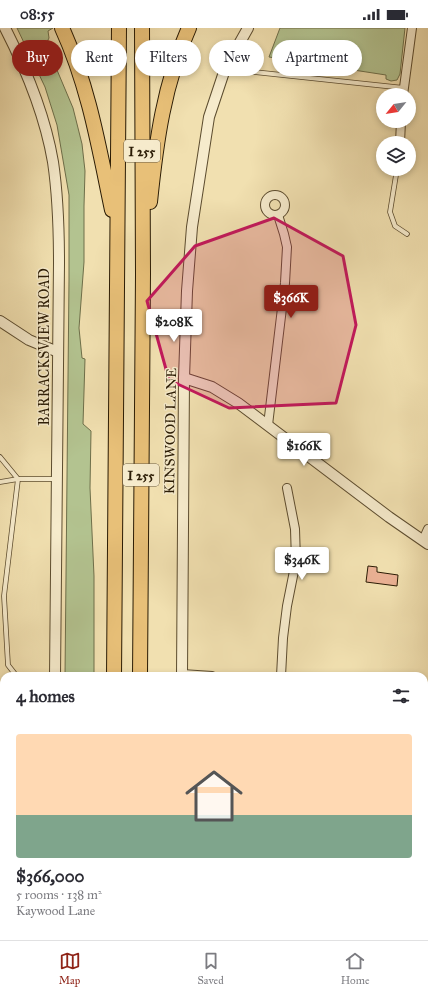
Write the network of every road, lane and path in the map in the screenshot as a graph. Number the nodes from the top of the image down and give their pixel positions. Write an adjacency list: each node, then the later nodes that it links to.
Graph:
1 (5, 28): 19 (street, BARRACKSVIEW ROAD)
2 (62, 28): 16 (highway)
3 (119, 28): 16 (highway, I 255)
4 (142, 28): 17 (highway, I 255)
5 (189, 28): 17 (highway)
6 (248, 28): 8 (street, KINSWOOD LANE)
7 (412, 28): 11 (street)
8 (241, 40)
9 (264, 74): 12 (lane)
10 (223, 76): 20 (street, KINSWOOD LANE)
11 (404, 88)
12 (376, 89)
13 (396, 176): 15 (lane)
14 (278, 215): 21 (street)
15 (407, 234)
16 (118, 238): 31 (highway, I 255)
17 (143, 274): 32 (highway, I 255)
18 (0, 321): 19 (street)
19 (58, 352): 24 (street, BARRACKSVIEW ROAD)
20 (184, 378): 21 (street); 33 (street, KINSWOOD LANE)
21 (268, 425): 28 (street)
22 (0, 456): 23 (lane)
23 (18, 479): 24 (lane); 25 (lane); 29 (lane)
24 (57, 479): 30 (street, BARRACKSVIEW ROAD)
25 (0, 482)
26 (287, 488): 34 (street)
27 (428, 529): 28 (street)
28 (426, 542)
29 (13, 672)
30 (56, 672)
31 (114, 672)
32 (140, 672)
33 (182, 672)
34 (281, 672)

